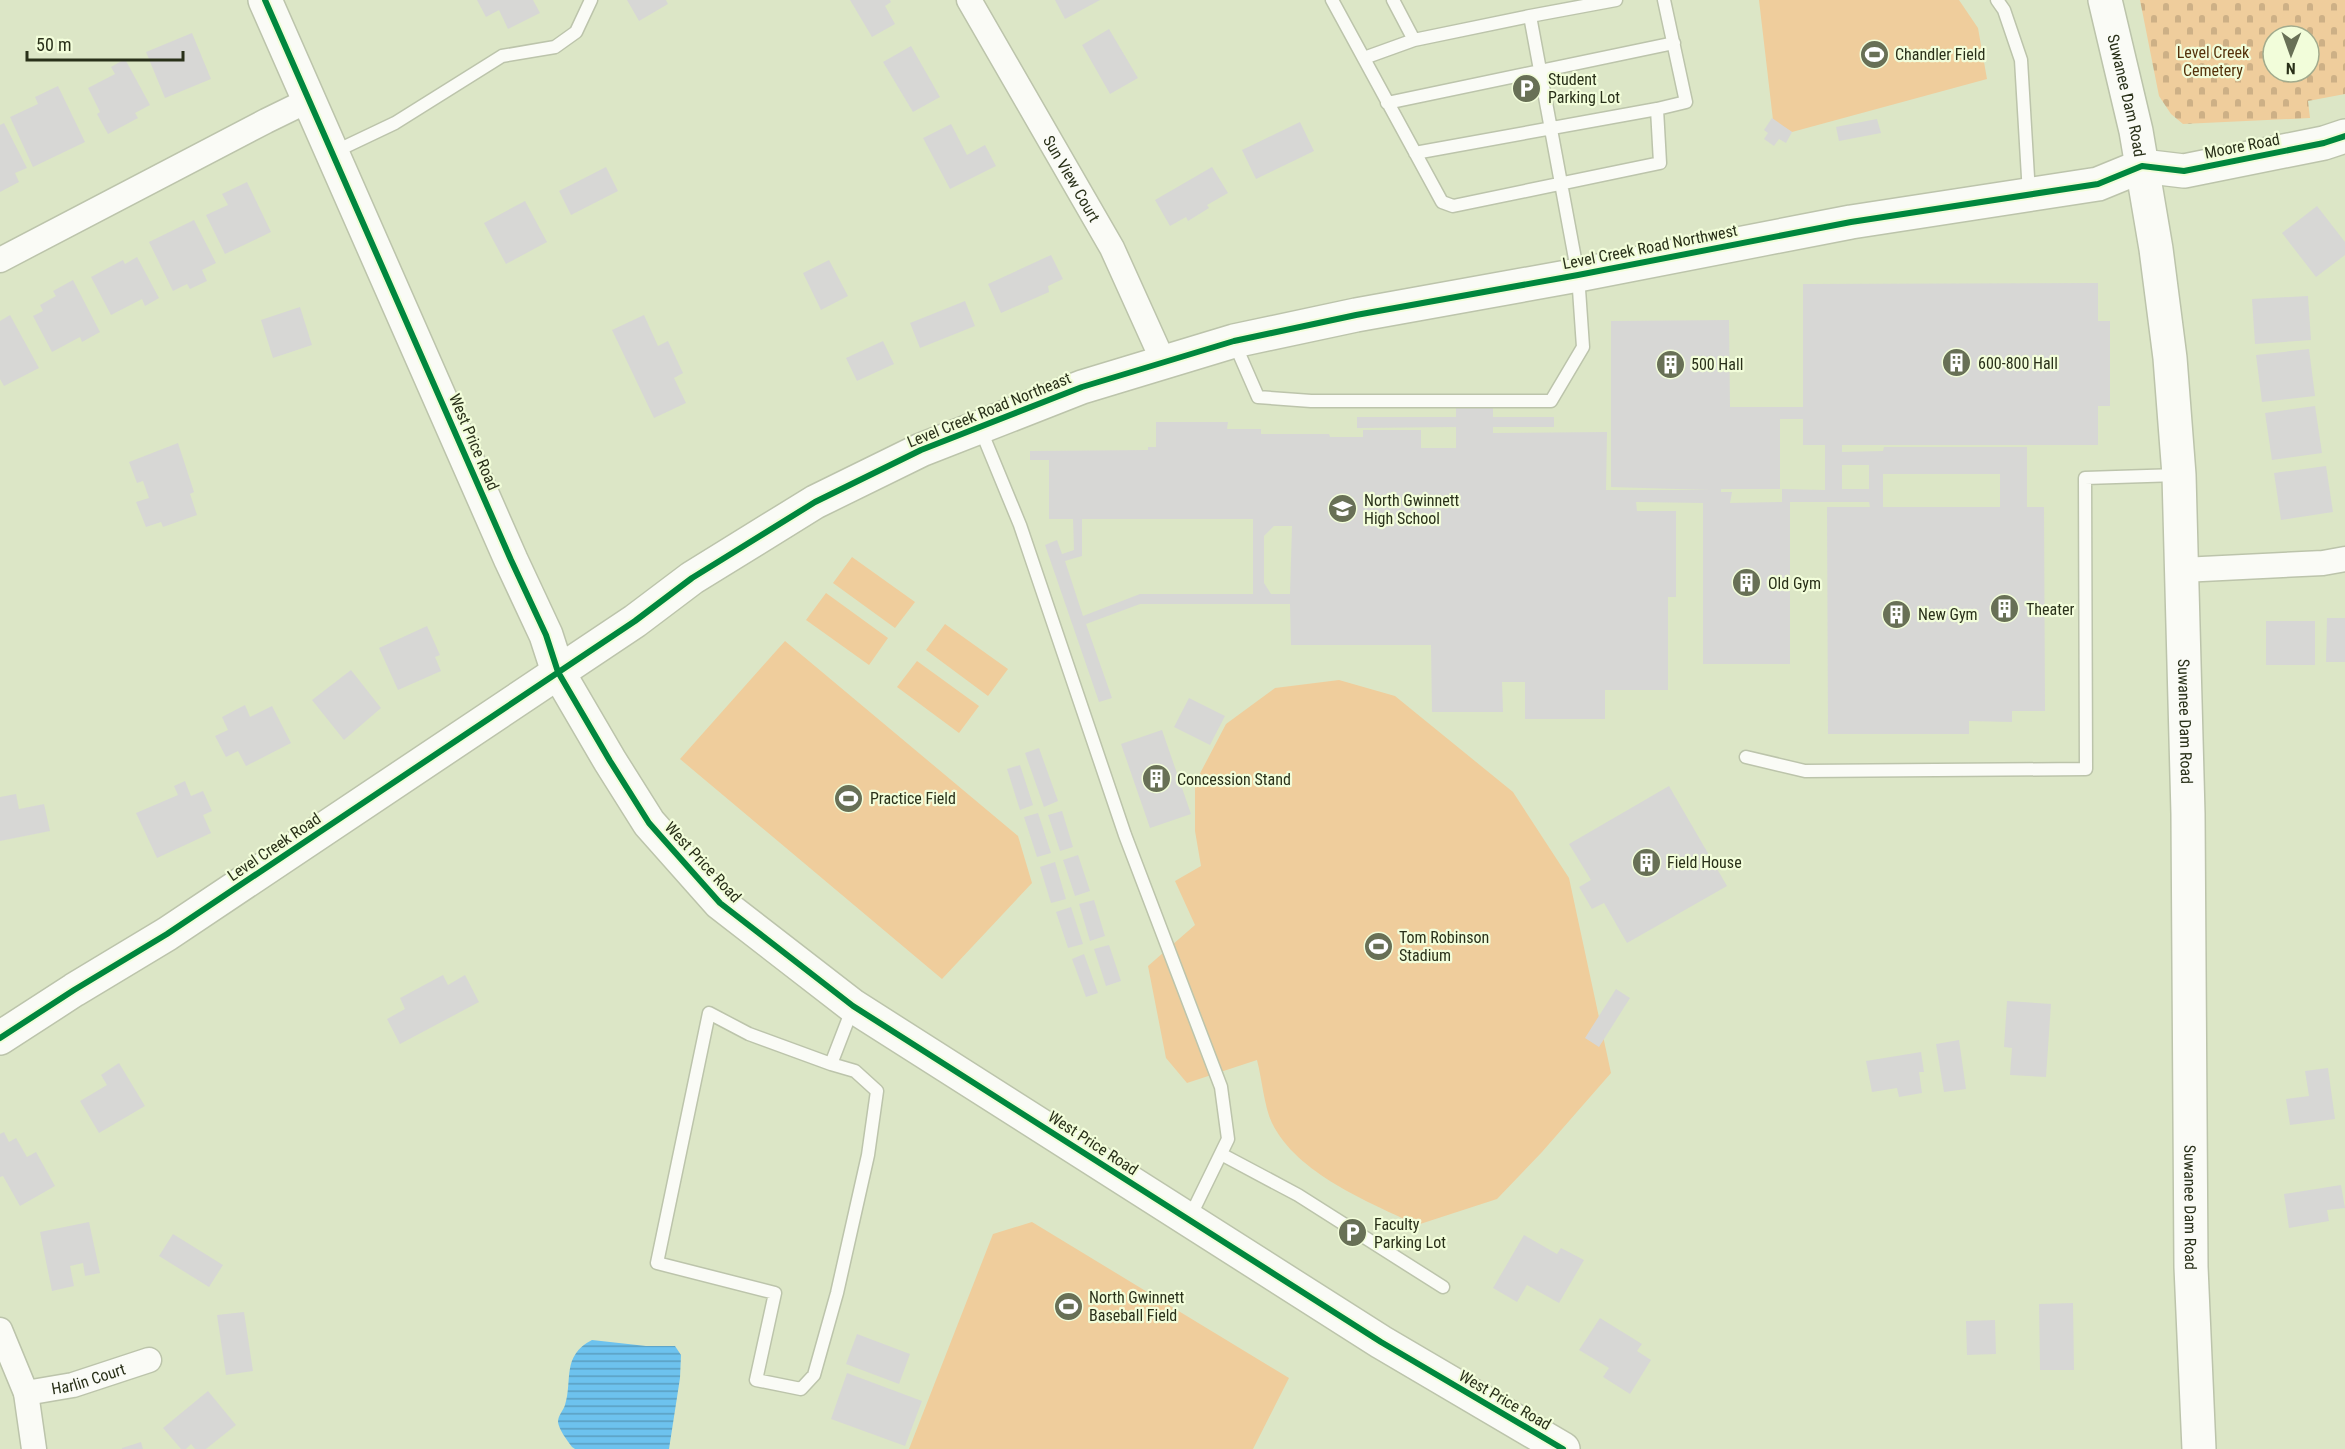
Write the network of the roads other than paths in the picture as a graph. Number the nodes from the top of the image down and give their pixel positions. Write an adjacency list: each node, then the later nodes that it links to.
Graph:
1 (265, 0): 15 (street, West Price Road)
2 (591, 0): 20 (lane)
3 (969, 0): 28 (street, Sun View Court)
4 (1332, 0): 13 (lane)
5 (1393, 0): 11 (lane)
6 (1616, 0): 10 (lane)
7 (1664, 0): 12 (lane)
8 (1998, 0): 24 (lane)
9 (2105, 0): 22 (street, Suwanee Dam Road)
10 (1530, 16): 11 (lane); 14 (lane)
11 (1414, 40): 13 (lane)
12 (1674, 44): 14 (lane); 17 (lane)
13 (1364, 58): 16 (lane)
14 (1540, 70): 16 (lane); 18 (lane)
15 (309, 100): 20 (street, West Price Road); 25 (street)
16 (1388, 103): 21 (lane)
17 (1657, 109): 18 (lane); 23 (lane)
18 (1552, 129): 21 (lane); 23 (lane)
19 (2345, 136): 22 (street, Moore Road)
20 (333, 152): 33 (street, West Price Road)
21 (1415, 153): 23 (lane)
22 (2142, 166): 24 (street, Level Creek Road Northwest); 30 (street, Suwanee Dam Road)
23 (1562, 184): 26 (lane)
24 (2029, 196): 26 (street, Level Creek Road Northwest)
25 (0, 260)
26 (1578, 275): 27 (street, Level Creek Road Northwest); 27 (lane)
27 (1234, 341): 28 (street, Level Creek Road Northwest)
28 (1163, 361): 29 (street, Level Creek Road Northeast)
29 (980, 427): 33 (street, Level Creek Road Northeast); 38 (lane)
30 (2179, 475): 32 (street, Suwanee Dam Road); 34 (lane)
31 (2345, 559): 32 (street)
32 (2182, 570): 46 (street, Suwanee Dam Road)
33 (558, 672): 35 (street, West Price Road); 36 (street, Level Creek Road)
34 (1746, 757)
35 (853, 1006): 37 (lane); 39 (street, West Price Road)
36 (0, 1038)
37 (831, 1064): 37 (lane)
38 (1221, 1154): 39 (lane); 40 (lane)
39 (1189, 1220): 45 (street, West Price Road)
40 (1443, 1287)
41 (0, 1330): 43 (street)
42 (149, 1360): 43 (street, Harlin Court)
43 (26, 1393): 44 (street)
44 (34, 1449)
45 (1563, 1449)
46 (2199, 1449)

